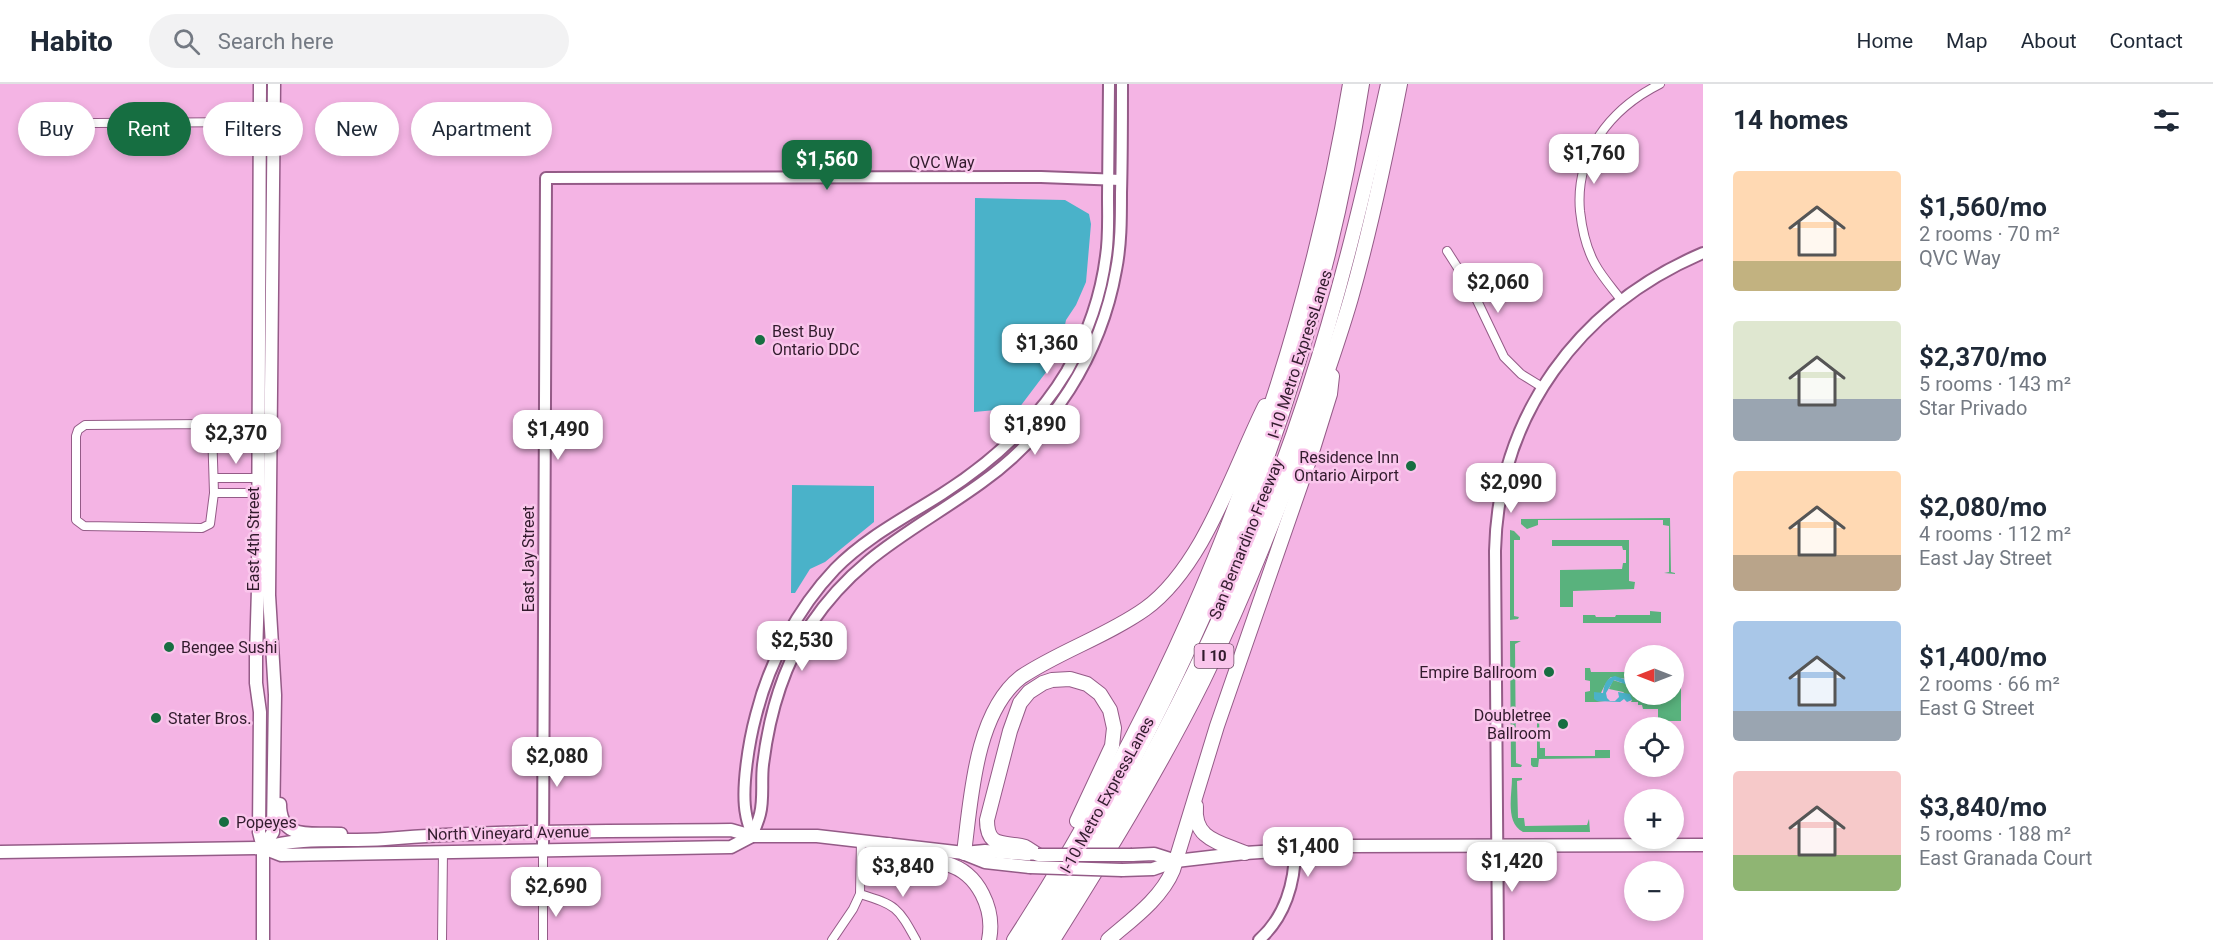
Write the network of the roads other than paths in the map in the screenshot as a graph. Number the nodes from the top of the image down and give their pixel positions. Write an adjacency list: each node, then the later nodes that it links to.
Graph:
1 (260, 84): 10 (main road, East 4th Street)
2 (274, 84): 11 (main road, East 4th Street)
3 (1109, 84): 17 (street)
4 (1122, 84): 18 (street)
5 (1350, 84): 23 (highway, San Bernardino Freeway / I 10)
6 (1362, 84): 58 (highway, I-10 Metro ExpressLanes)
7 (1388, 84): 59 (highway, I-10 Metro ExpressLanes)
8 (1400, 84): 22 (highway, San Bernardino Freeway / I 10)
9 (1660, 84): 21 (street)
10 (260, 102)
11 (274, 102)
12 (203, 122): 13 (street)
13 (95, 123)
14 (260, 156): 26 (main road, East 4th Street)
15 (274, 156): 29 (main road, East 4th Street)
16 (546, 178): 17 (street, QVC Way); 31 (street, East Jay Street)
17 (1108, 179): 18 (street, QVC Way); 33 (street)
18 (1121, 180): 33 (street)
19 (1447, 251): 24 (street)
20 (1703, 253): 21 (street)
21 (1622, 301): 24 (street)
22 (1334, 353): 30 (highway); 60 (highway, San Bernardino Freeway / I 10)
23 (1283, 369): 45 (highway); 49 (highway, San Bernardino Freeway / I 10)
24 (1542, 387): 37 (street)
25 (214, 478): 26 (street); 27 (street); 27 (street)
26 (258, 478): 28 (main road, East 4th Street)
27 (214, 493): 28 (street)
28 (258, 493): 39 (main road, East 4th Street)
29 (274, 706): 34 (main road); 39 (main road, East 4th Street)
30 (1198, 786): 46 (highway); 48 (highway)
31 (543, 832): 32 (main road, North Vineyard Avenue); 33 (main road, North Vineyard Avenue); 40 (street, East Jay Street)
32 (445, 834): 34 (main road, North Vineyard Avenue); 44 (main road)
33 (752, 836): 35 (main road, North Vineyard Avenue); 40 (main road, North Vineyard Avenue)
34 (356, 840): 39 (main road, North Vineyard Avenue)
35 (861, 841): 36 (main road, North Vineyard Avenue); 50 (street)
36 (889, 845): 45 (main road, North Vineyard Avenue); 56 (highway)
37 (1498, 845): 38 (main road, North Vineyard Avenue); 41 (main road, North Vineyard Avenue); 63 (street)
38 (1703, 845)
39 (263, 848): 43 (main road, North Vineyard Avenue); 44 (main road, North Vineyard Avenue); 51 (main road, East 4th Street)
40 (543, 849): 42 (main road, North Vineyard Avenue); 53 (street, East Jay Street)
41 (1295, 849): 46 (main road, North Vineyard Avenue); 62 (street)
42 (443, 851): 44 (main road, North Vineyard Avenue); 52 (street)
43 (0, 852)
44 (375, 853)
45 (964, 853): 47 (main road, North Vineyard Avenue)
46 (1245, 853): 48 (main road, North Vineyard Avenue)
47 (1034, 861): 48 (main road, North Vineyard Avenue, bridge); 48 (main road, North Vineyard Avenue, bridge); 49 (highway)
48 (1176, 861): 61 (highway)
49 (1053, 879): 57 (highway, San Bernardino Freeway / I 10)
50 (860, 894): 54 (street); 55 (street)
51 (263, 940)
52 (442, 940)
53 (543, 940)
54 (832, 940)
55 (916, 940)
56 (989, 940)
57 (1014, 940)
58 (1028, 940)
59 (1041, 940)
60 (1053, 940)
61 (1108, 940)
62 (1259, 940)
63 (1498, 940)

